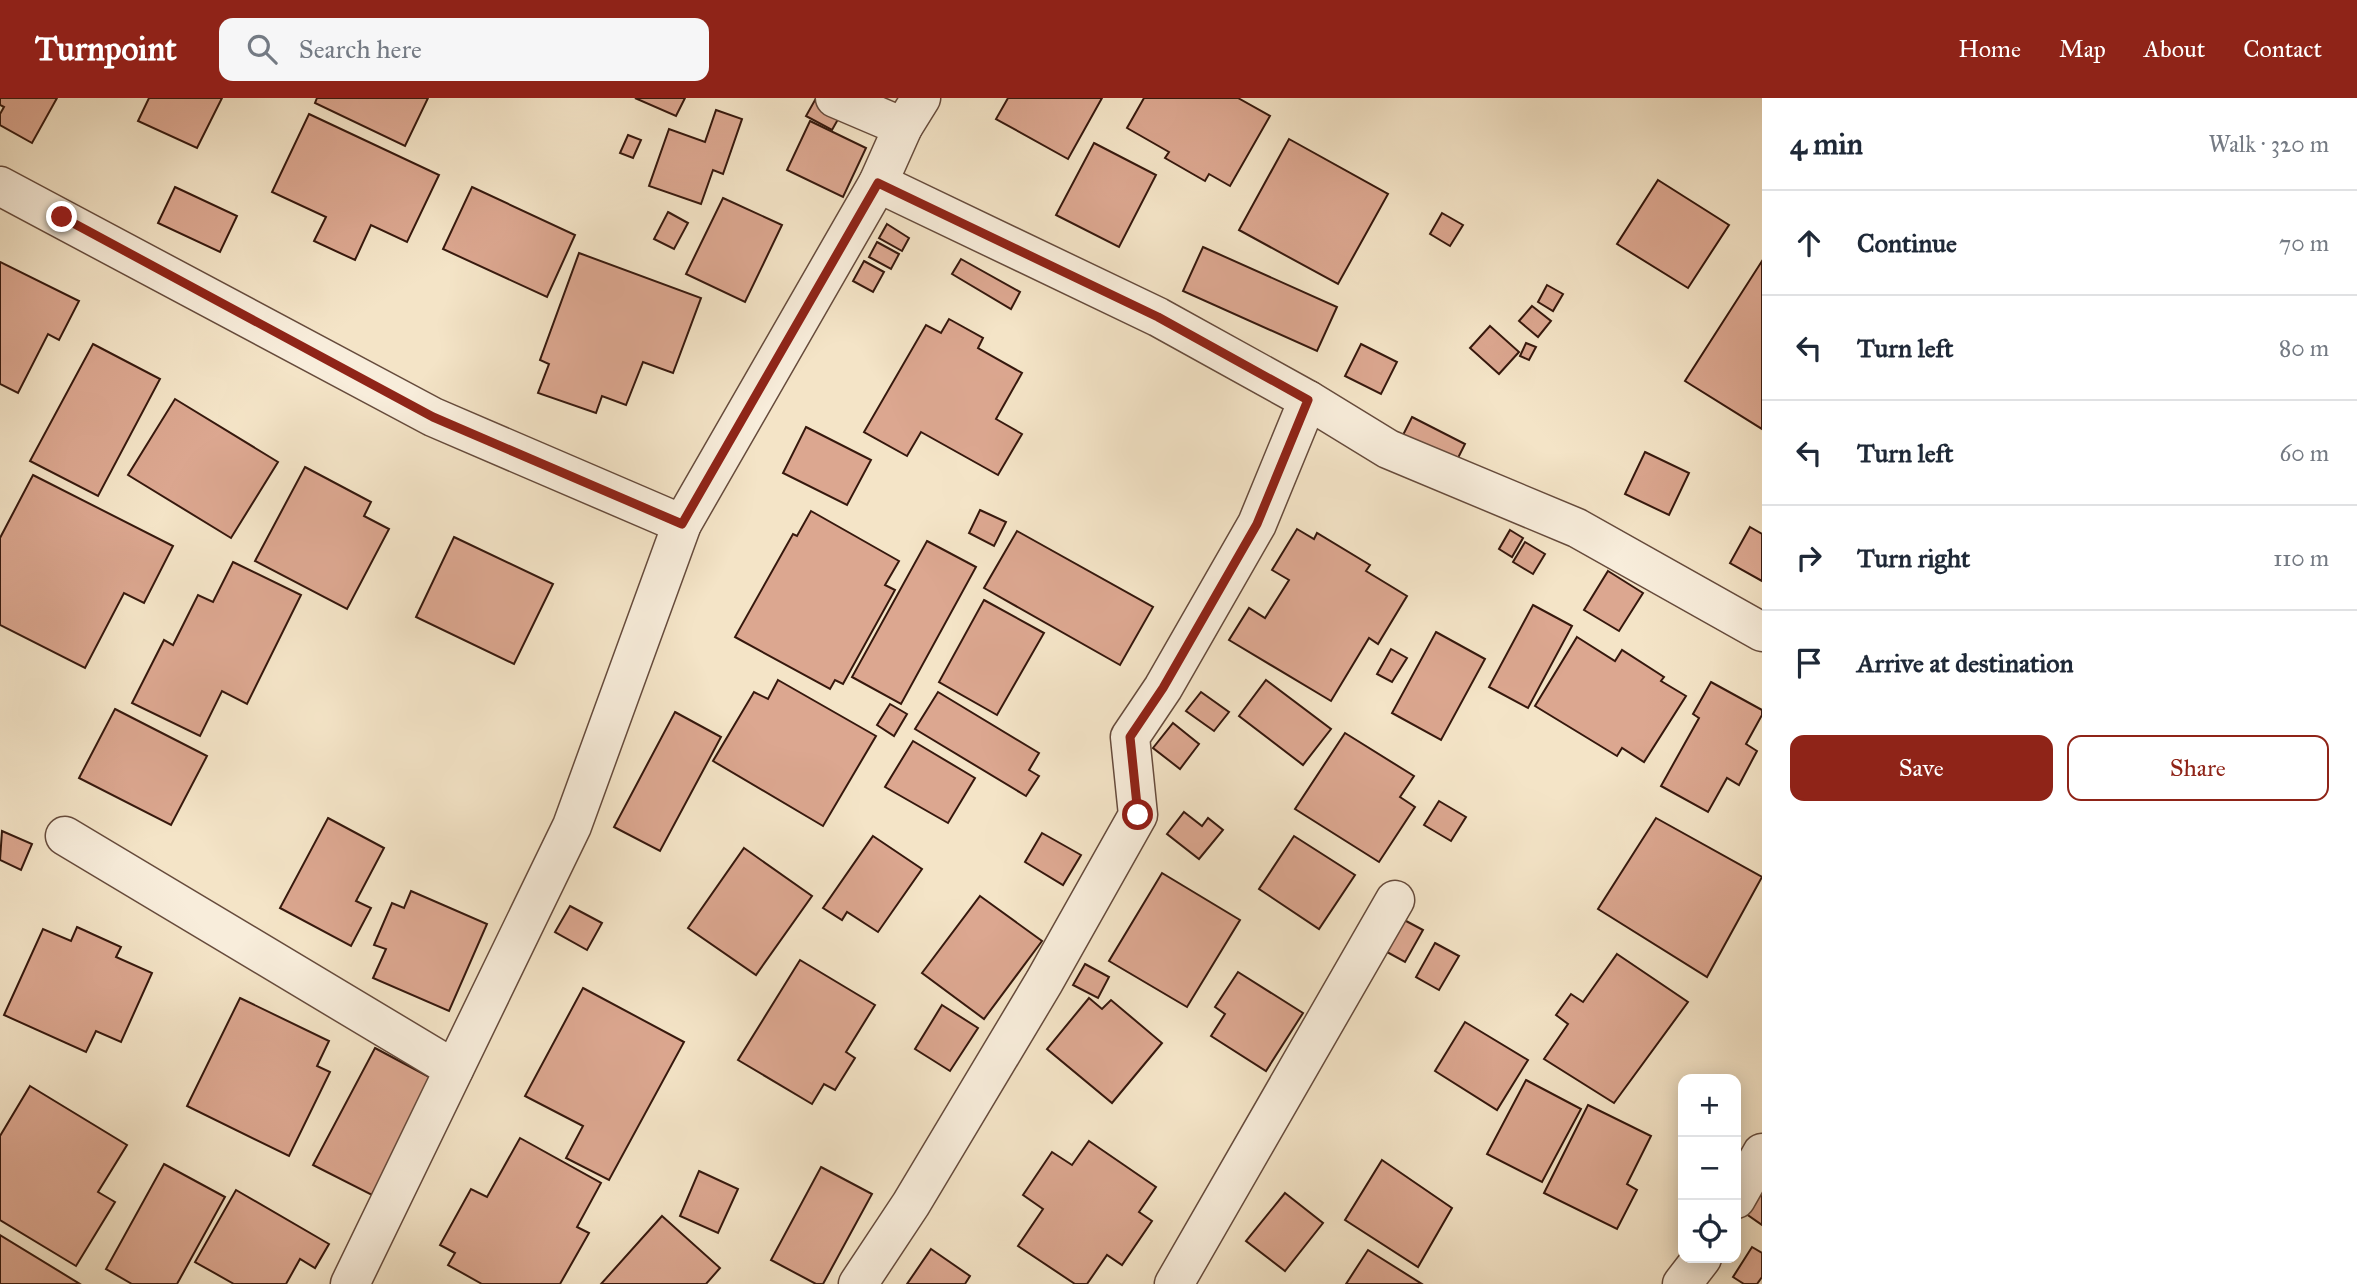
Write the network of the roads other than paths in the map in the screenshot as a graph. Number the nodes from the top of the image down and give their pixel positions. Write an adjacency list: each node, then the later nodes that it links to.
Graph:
1 (835, 98): 2 (street)
2 (912, 113): 3 (street)
3 (878, 183): 5 (street); 6 (street)
4 (0, 186): 6 (street)
5 (1308, 400): 7 (street); 15 (street)
6 (682, 524): 10 (street)
7 (1762, 632)
8 (65, 836): 10 (street)
9 (1395, 900): 16 (street)
10 (454, 1069): 14 (street)
11 (1762, 1153): 12 (street)
12 (1741, 1190)
13 (1698, 1263): 17 (street)
14 (350, 1284)
15 (858, 1284)
16 (1174, 1284)
17 (1682, 1284)

